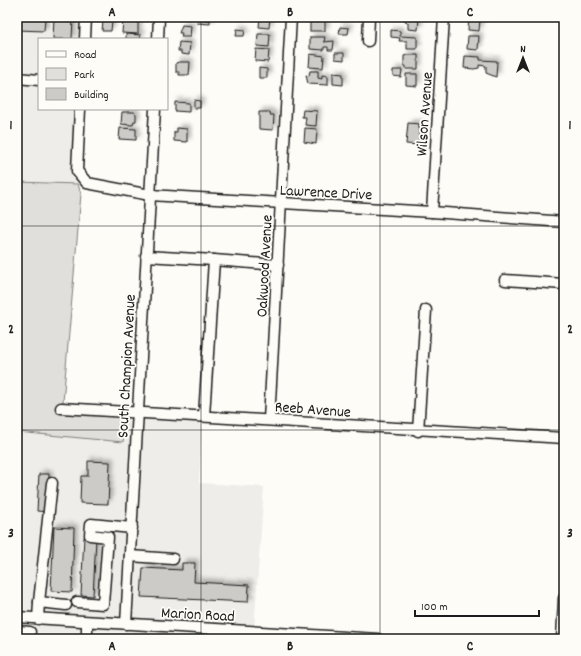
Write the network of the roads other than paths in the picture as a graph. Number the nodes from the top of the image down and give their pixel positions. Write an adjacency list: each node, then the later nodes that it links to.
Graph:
1 (86, 17): 6 (street)
2 (159, 17): 7 (street)
3 (291, 17): 14 (street, Oakwood Avenue)
4 (369, 17): 8 (street)
5 (444, 17): 15 (street, Wilson Avenue)
6 (85, 38)
7 (158, 38)
8 (368, 42)
9 (17, 78): 10 (street)
10 (38, 80)
11 (80, 110): 13 (street, Lawrence Drive)
12 (155, 110): 13 (street, South Champion Avenue)
13 (150, 195): 14 (street, Lawrence Drive); 17 (street, South Champion Avenue)
14 (281, 203): 15 (street, Lawrence Drive); 19 (street, Oakwood Avenue)
15 (432, 212): 16 (street, Lawrence Drive)
16 (564, 222)
17 (146, 256): 18 (street); 24 (street, South Champion Avenue)
18 (214, 260): 19 (street); 25 (street)
19 (278, 265): 26 (street, Oakwood Avenue)
20 (506, 280): 21 (street)
21 (564, 284)
22 (426, 310): 27 (street)
23 (60, 408): 24 (street, Reeb Avenue)
24 (138, 411): 25 (street, Reeb Avenue); 30 (street, South Champion Avenue)
25 (204, 416): 26 (street, Reeb Avenue)
26 (268, 420): 27 (street, Reeb Avenue)
27 (418, 431): 28 (street, Reeb Avenue)
28 (564, 438)
29 (52, 483): 34 (street)
30 (132, 528): 31 (street, South Champion Avenue); 35 (street)
31 (130, 556): 32 (street); 40 (street, South Champion Avenue)
32 (173, 559)
33 (564, 598): 45 (street)
34 (40, 602): 36 (street); 38 (street)
35 (77, 602)
36 (66, 605)
37 (17, 617): 38 (street, Marion Road)
38 (38, 619): 39 (street, Marion Road)
39 (87, 622): 40 (street, Marion Road); 43 (street)
40 (126, 624): 44 (street, Marion Road)
41 (17, 631): 42 (street)
42 (30, 632)
43 (87, 639)
44 (378, 639)
45 (562, 639)

